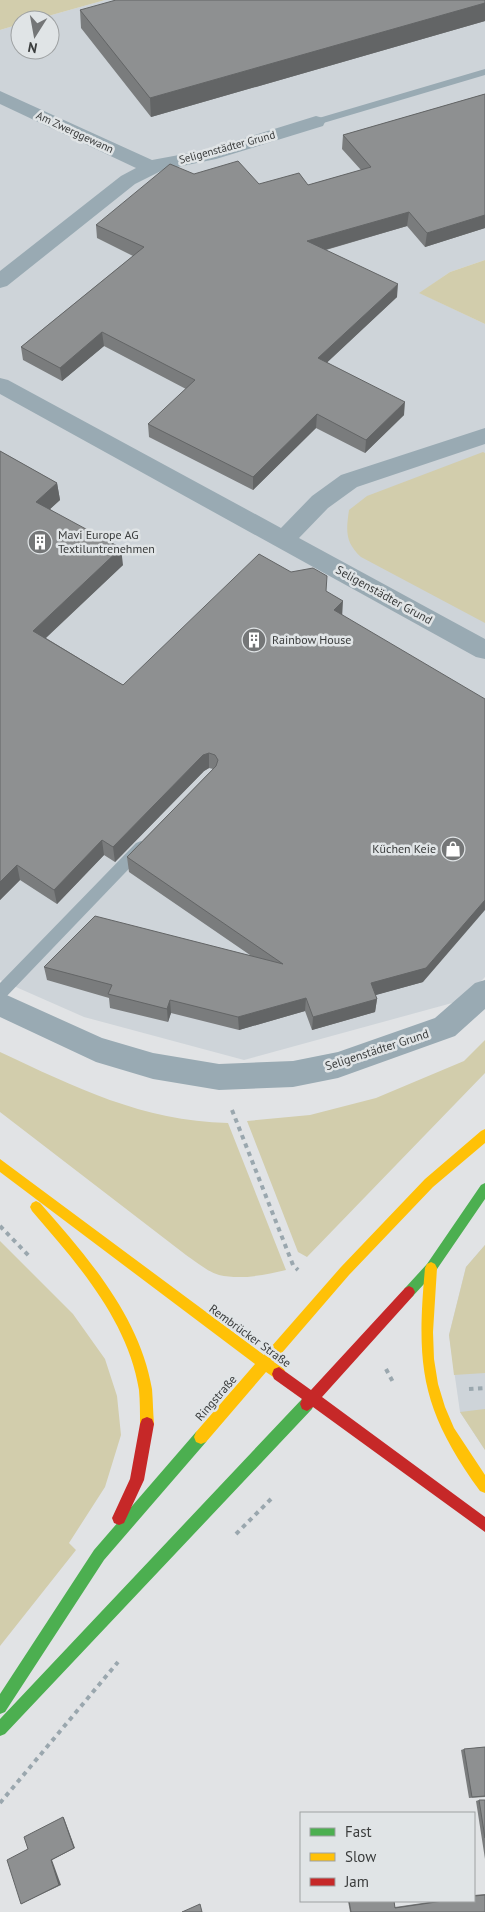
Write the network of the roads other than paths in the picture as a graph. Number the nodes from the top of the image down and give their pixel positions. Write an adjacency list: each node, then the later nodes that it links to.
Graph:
1 (485, 72): 3 (lane, Seligenstädter Grund)
2 (0, 97): 4 (street, Am Zwerggewann)
3 (316, 122): 4 (street, Seligenstädter Grund)
4 (150, 167): 5 (street, Seligenstädter Grund)
5 (0, 281)
6 (0, 386): 8 (street, Seligenstädter Grund)
7 (485, 436): 8 (street)
8 (284, 540): 9 (street, Seligenstädter Grund)
9 (485, 650)
10 (149, 839): 12 (lane)
11 (485, 992): 13 (street, Seligenstädter Grund)
12 (0, 993)
13 (0, 1004)
14 (485, 1135): 18 (main road, Ringstraße)
15 (0, 1166): 18 (main road, Rembrücker Straße); 22 (main road)
16 (485, 1188): 17 (main road)
17 (431, 1268): 19 (main road); 20 (main road)
18 (264, 1364): 19 (main road, Rembrücker Straße); 22 (main road, Ringstraße)
19 (313, 1398): 21 (main road, Rembrücker Straße); 24 (main road)
20 (485, 1486)
21 (485, 1525)
22 (100, 1555): 23 (main road, Ringstraße)
23 (0, 1707)
24 (0, 1729)

